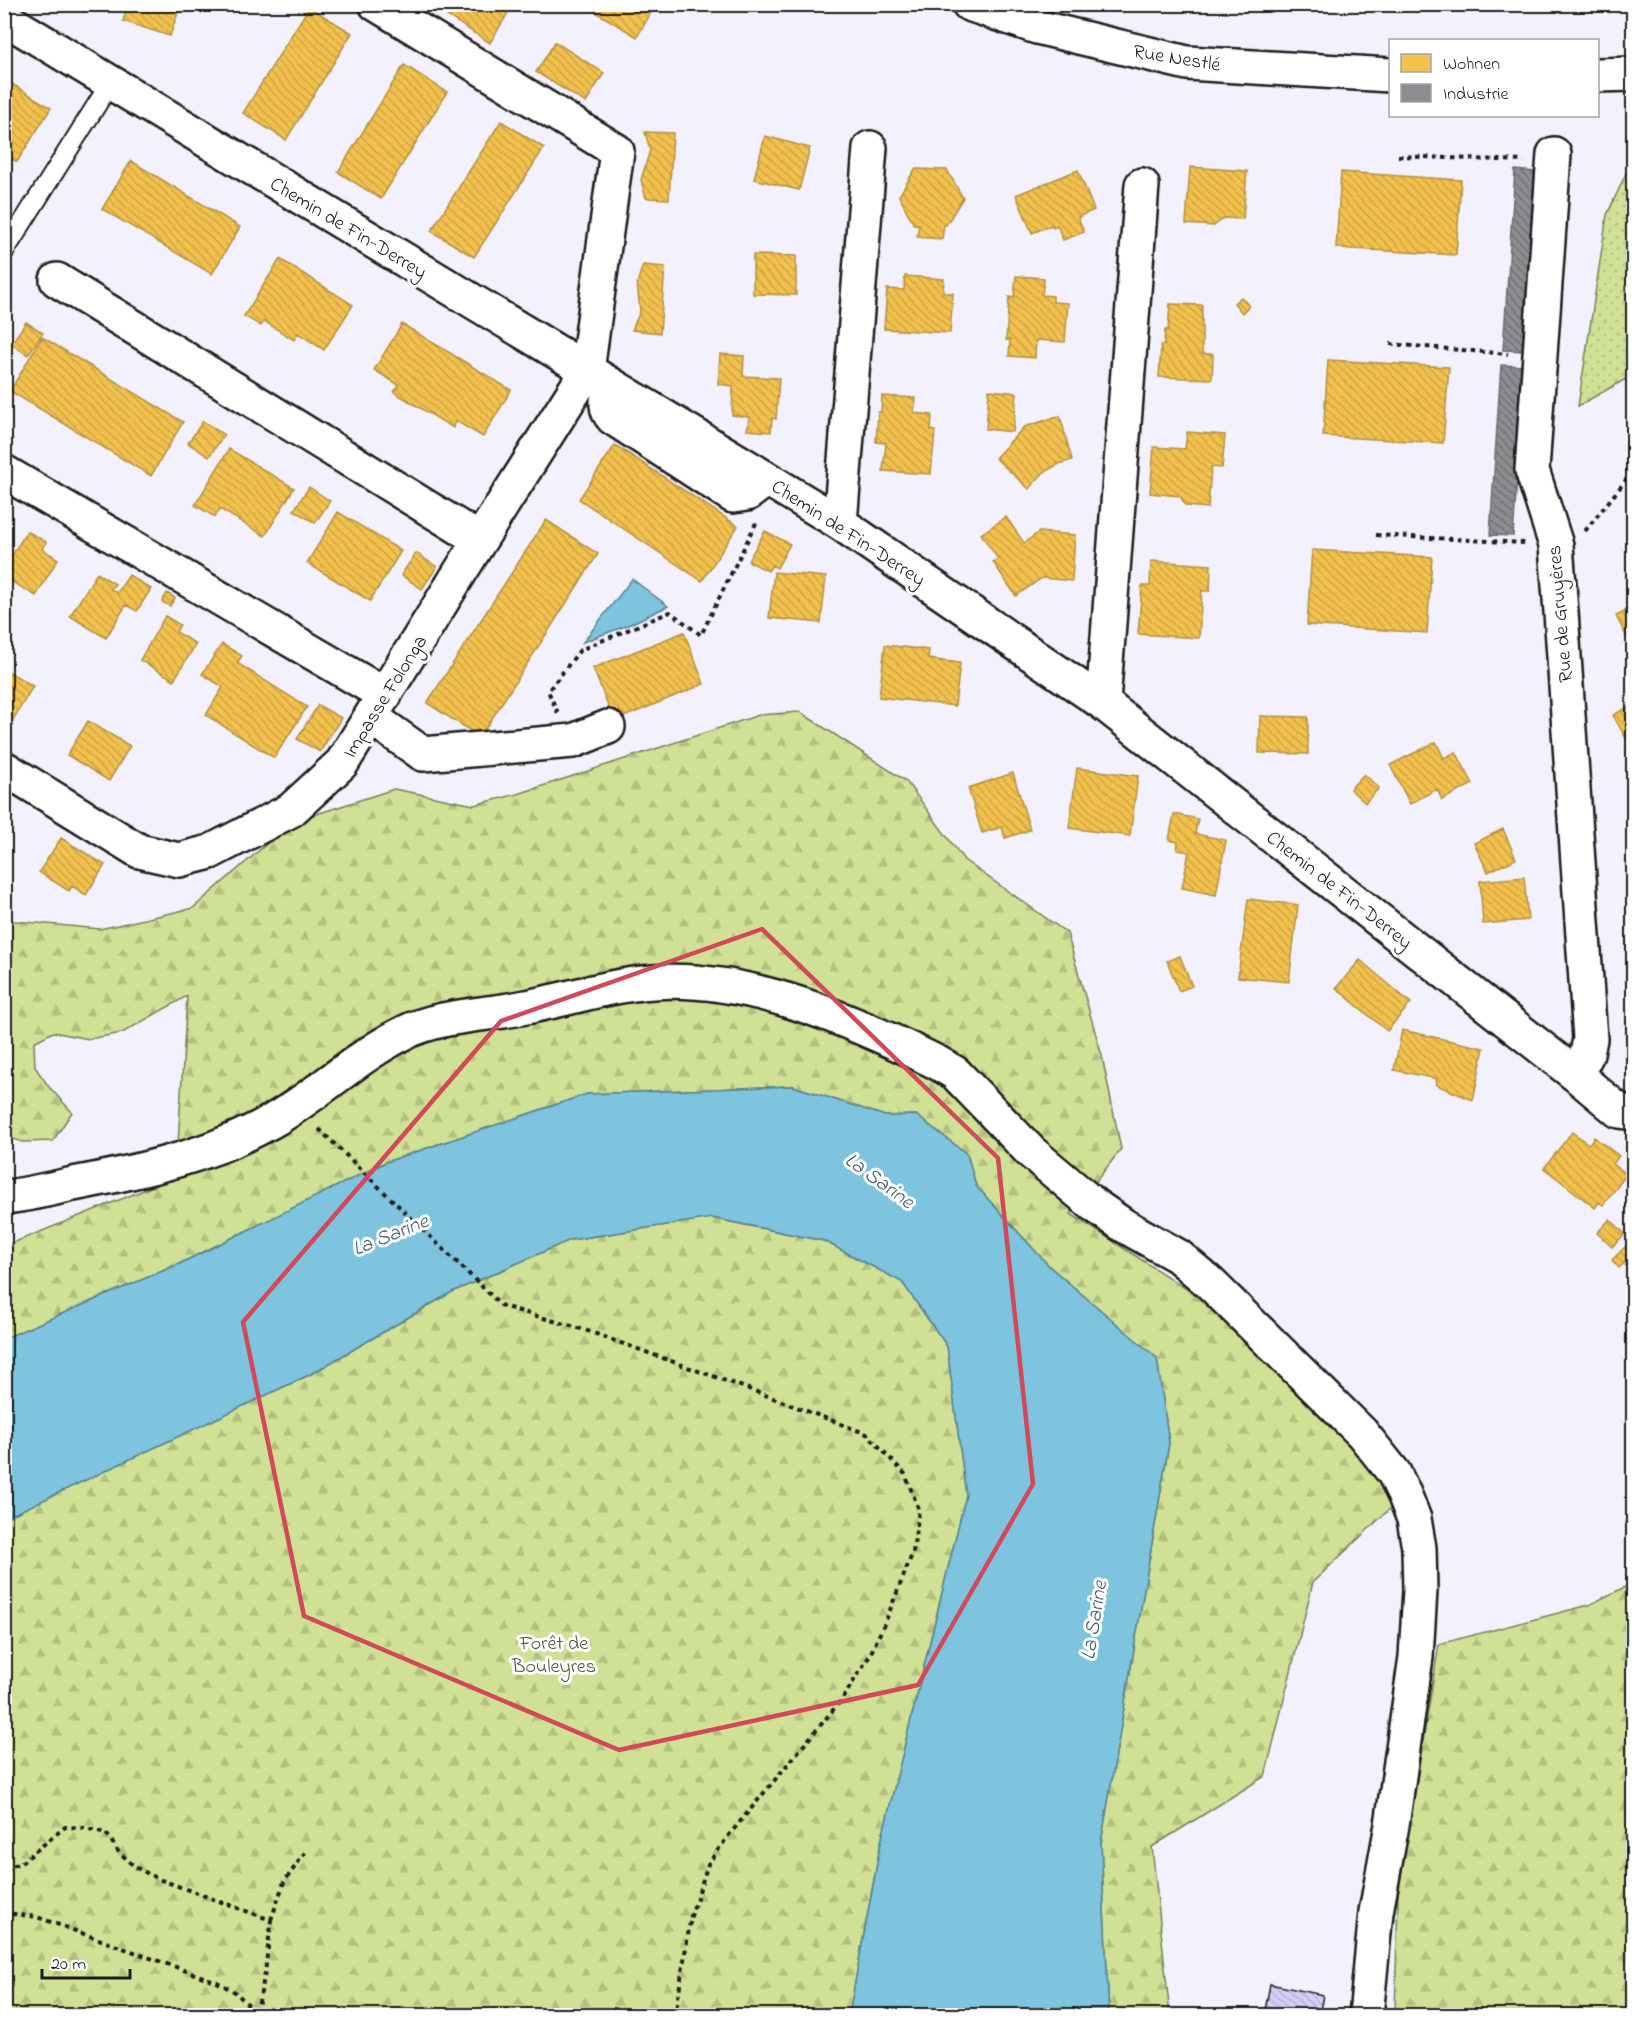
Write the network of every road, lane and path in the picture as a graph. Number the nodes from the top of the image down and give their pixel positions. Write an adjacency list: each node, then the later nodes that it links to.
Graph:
1 (375, 4): 16 (street)
2 (969, 4): 5 (street, Rue Nestlé)
3 (4, 18): 7 (street, Chemin de Fin-Derrey)
4 (1634, 74): 6 (street)
5 (1389, 75)
6 (1599, 75)
7 (111, 82): 12 (lane); 16 (street, Chemin de Fin-Derrey)
8 (870, 148): 20 (street)
9 (1398, 156): 10 (path)
10 (1554, 158): 15 (street, Rue de Gruyères)
11 (1142, 185): 24 (street)
12 (4, 252)
13 (57, 280): 22 (street)
14 (1390, 344): 15 (path)
15 (1540, 357): 23 (street, Rue de Gruyères)
16 (599, 378): 20 (street, Chemin de Fin-Derrey); 22 (street, Impasse Folonga)
17 (1634, 470): 23 (path)
18 (4, 472): 25 (street)
19 (759, 517): 27 (path)
20 (840, 523): 24 (street, Chemin de Fin-Derrey)
21 (1376, 535): 23 (path)
22 (480, 540): 25 (street, Impasse Folonga)
23 (1567, 542): 29 (street, Rue de Gruyères)
24 (1103, 703): 29 (street, Chemin de Fin-Derrey)
25 (378, 706): 27 (street); 28 (street, Impasse Folonga)
26 (608, 728): 27 (street)
27 (571, 742)
28 (4, 768)
29 (1576, 1075): 30 (street, Chemin de Fin-Derrey)
30 (1634, 1113)
31 (347, 1156): 38 (path)
32 (4, 1197): 39 (street)
33 (306, 1850): 36 (path)
34 (4, 1867): 36 (path)
35 (4, 1919): 37 (path)
36 (271, 1920): 37 (path)
37 (258, 2013)
38 (675, 2016)
39 (1366, 2016)

